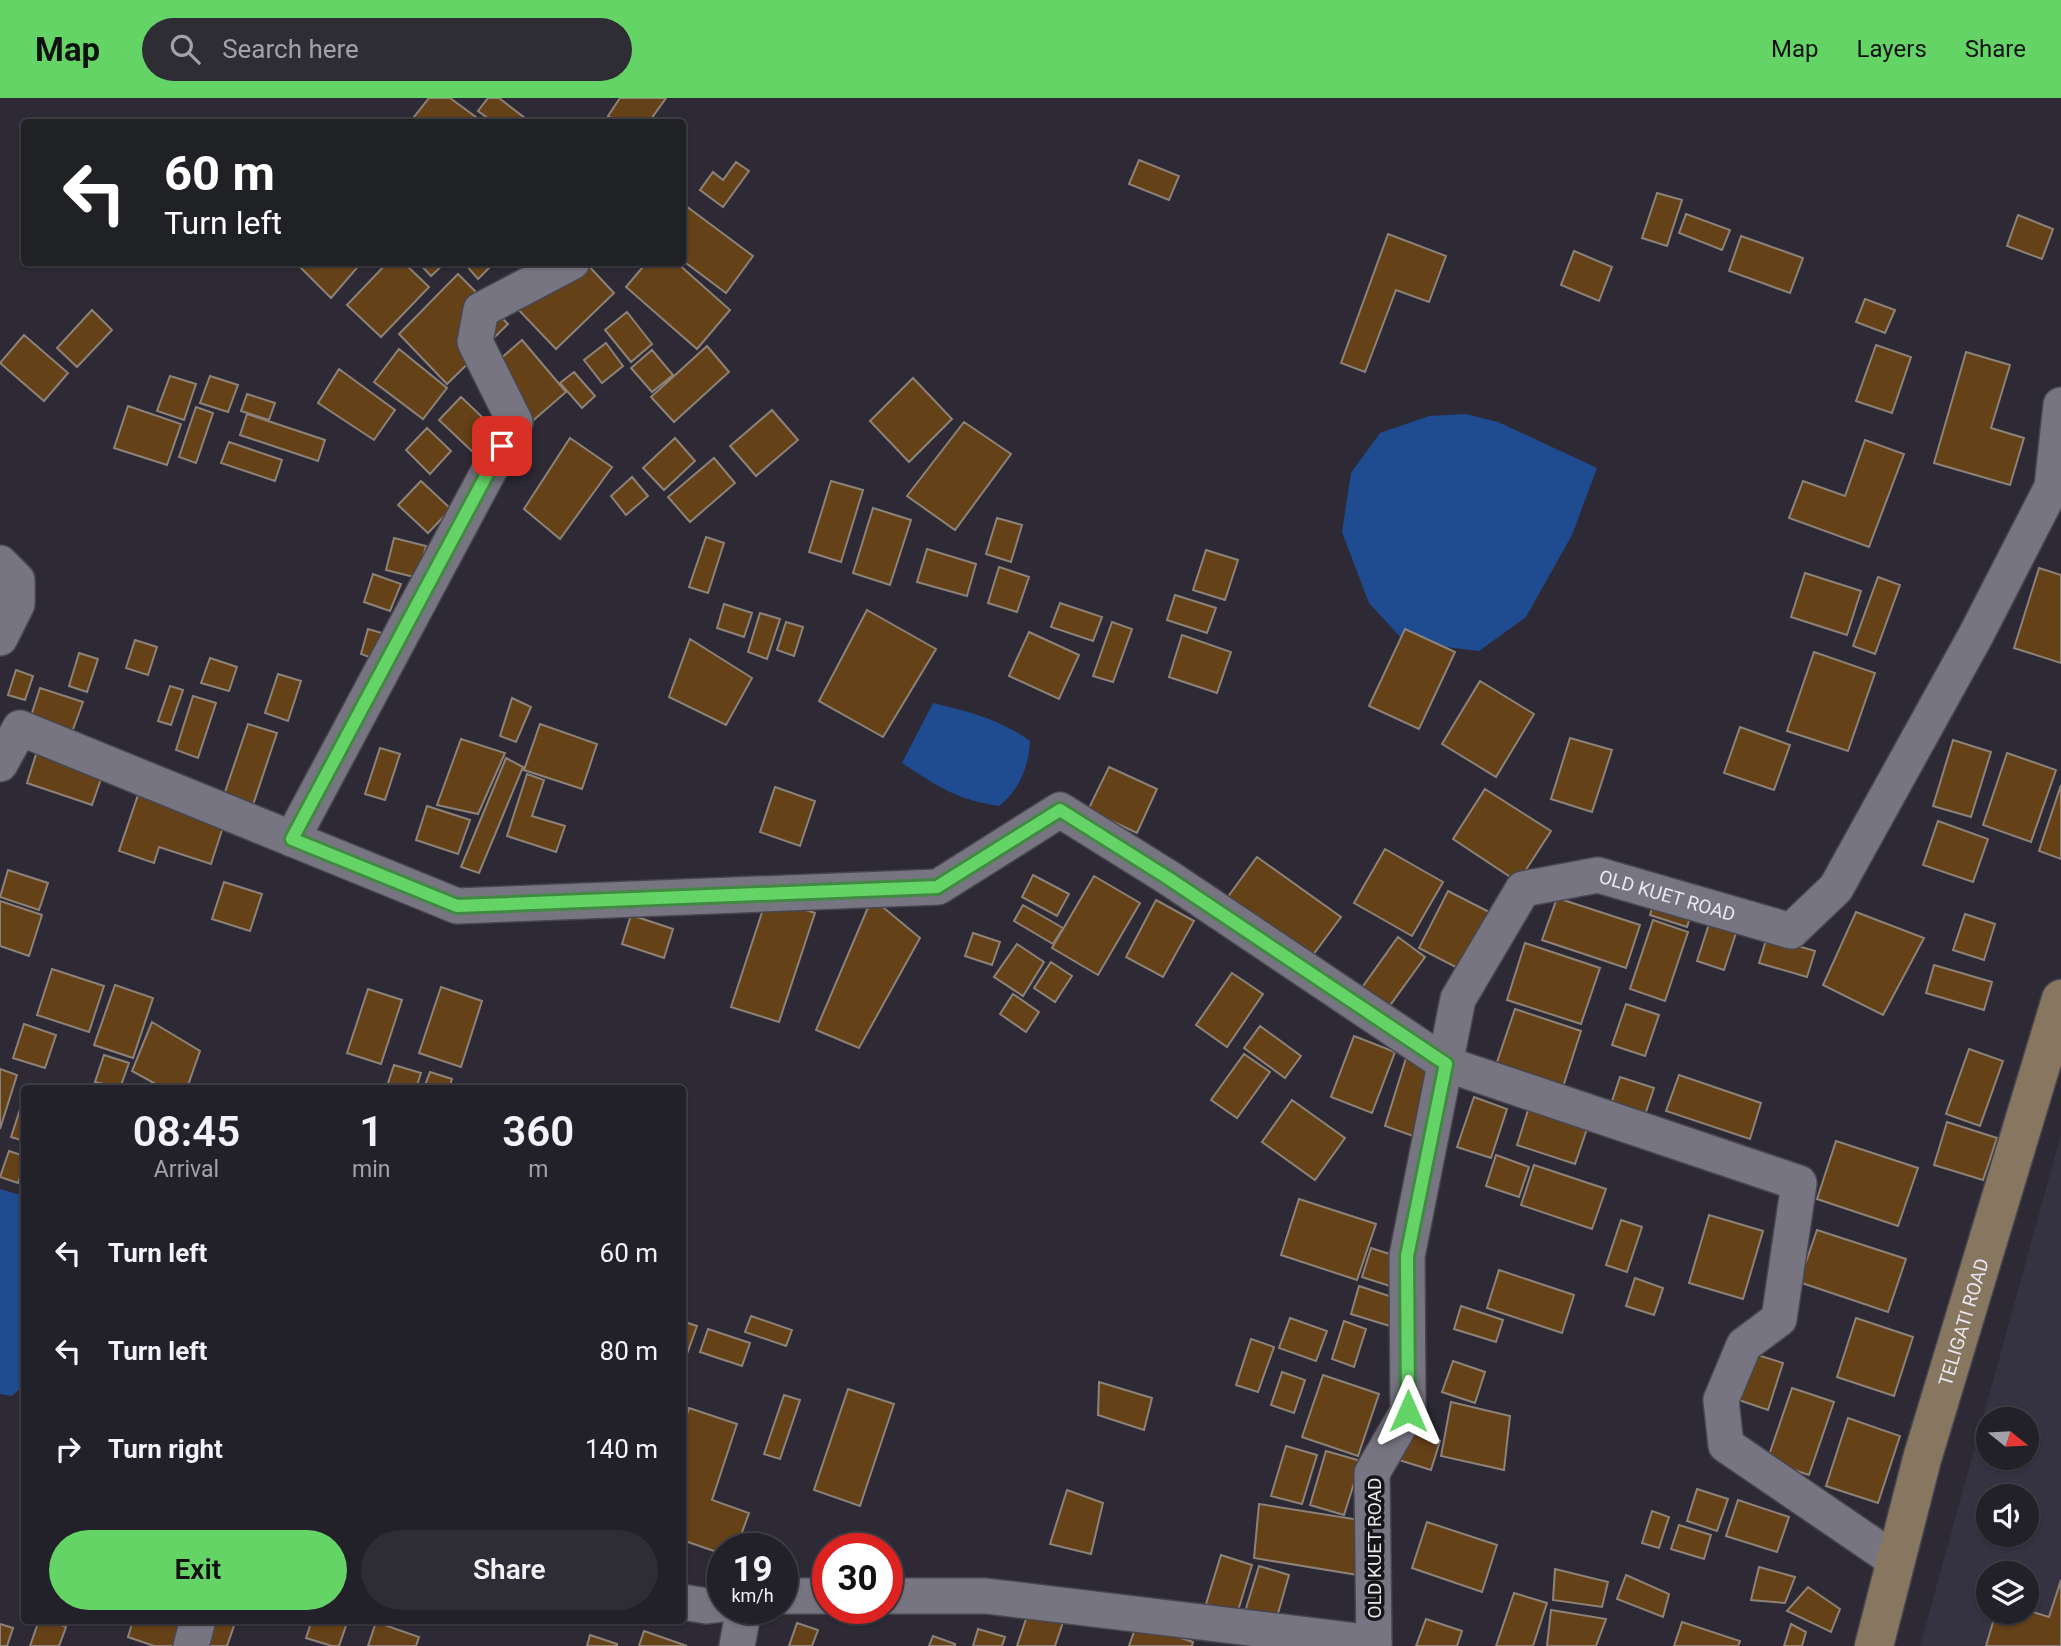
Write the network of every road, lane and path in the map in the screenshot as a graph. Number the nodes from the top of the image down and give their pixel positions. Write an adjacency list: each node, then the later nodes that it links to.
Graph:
1 (564, 266): 7 (street)
2 (2061, 405): 9 (street, OLD KUET ROAD)
3 (0, 563): 4 (street)
4 (0, 638)
5 (10, 720): 6 (street); 7 (street)
6 (0, 764)
7 (292, 839): 9 (street)
8 (2061, 999): 10 (main road, TELIGATI ROAD)
9 (1446, 1064): 10 (street); 16 (street, OLD KUET ROAD)
10 (1896, 1561): 19 (main road, TELIGATI ROAD)
11 (903, 1596): 16 (street)
12 (686, 1603): 13 (street)
13 (707, 1606)
14 (197, 1624): 17 (street)
15 (741, 1624): 18 (street)
16 (1374, 1645)
17 (191, 1646)
18 (737, 1646)
19 (1874, 1646)

